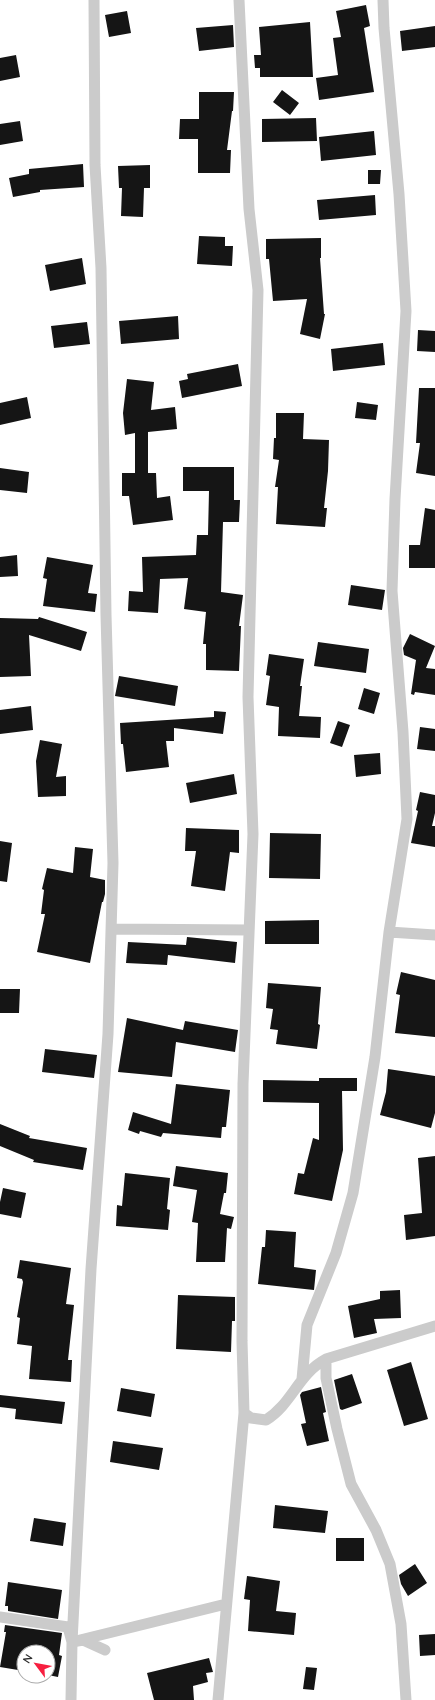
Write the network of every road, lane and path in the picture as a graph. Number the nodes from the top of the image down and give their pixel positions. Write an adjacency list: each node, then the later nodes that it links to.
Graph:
1 (94, 0): 4 (street)
2 (239, 0): 5 (street)
3 (383, 0): 6 (street)
4 (111, 929): 5 (street); 14 (street)
5 (249, 930): 11 (street)
6 (389, 932): 7 (street); 10 (street)
7 (435, 936)
8 (435, 1326): 9 (street)
9 (326, 1359): 10 (street); 18 (street)
10 (302, 1379): 11 (street)
11 (244, 1413): 12 (street)
12 (226, 1604): 14 (street); 17 (street)
13 (0, 1617): 14 (street)
14 (72, 1642): 15 (street); 16 (street)
15 (105, 1650)
16 (71, 1700)
17 (218, 1700)
18 (406, 1700)

